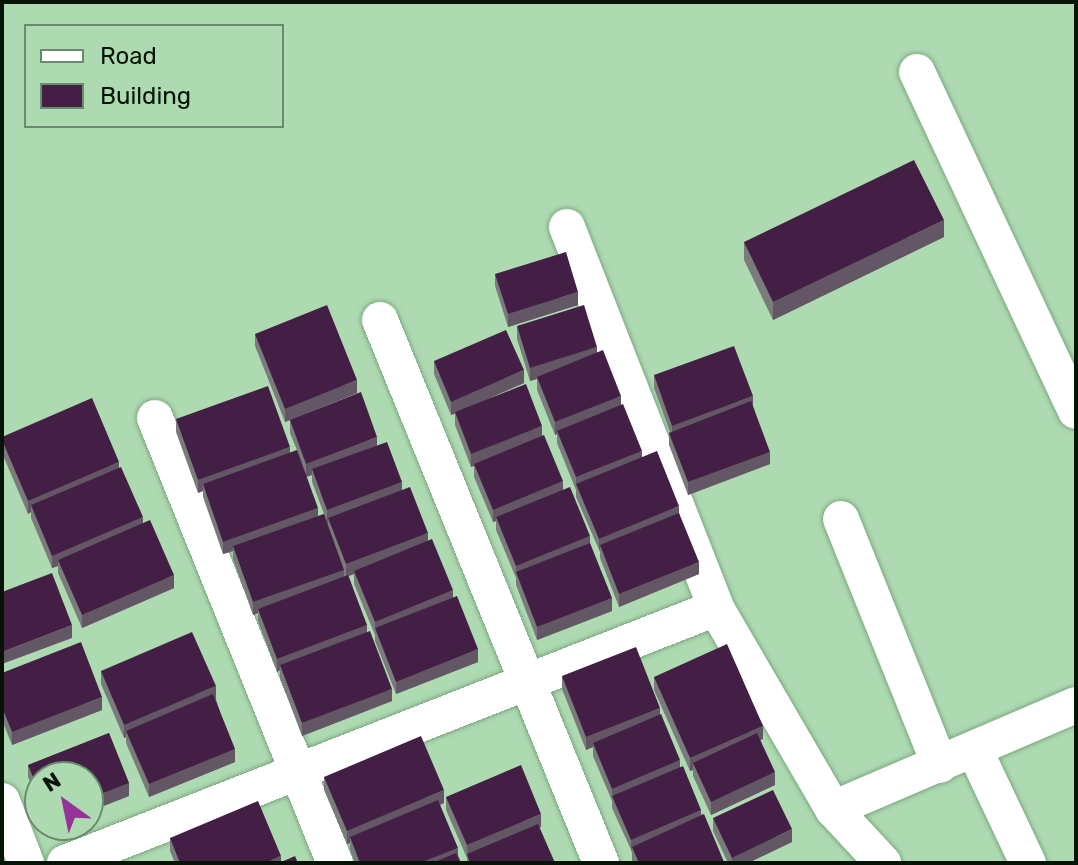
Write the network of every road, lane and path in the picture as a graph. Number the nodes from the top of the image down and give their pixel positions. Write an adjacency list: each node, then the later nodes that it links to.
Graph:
1 (917, 72): 4 (street)
2 (567, 227): 7 (street)
3 (380, 320): 8 (street)
4 (1076, 411)
5 (155, 418): 12 (street)
6 (841, 519): 11 (street)
7 (716, 608): 8 (street); 14 (street)
8 (526, 681): 12 (street); 18 (street)
9 (1076, 705): 10 (street)
10 (975, 751): 11 (street); 20 (street)
11 (940, 765): 14 (street)
12 (299, 776): 16 (street); 17 (street)
13 (2, 801): 15 (street)
14 (833, 809): 19 (street)
15 (26, 863)
16 (65, 863)
17 (335, 863)
18 (601, 863)
19 (883, 863)
20 (1028, 863)

